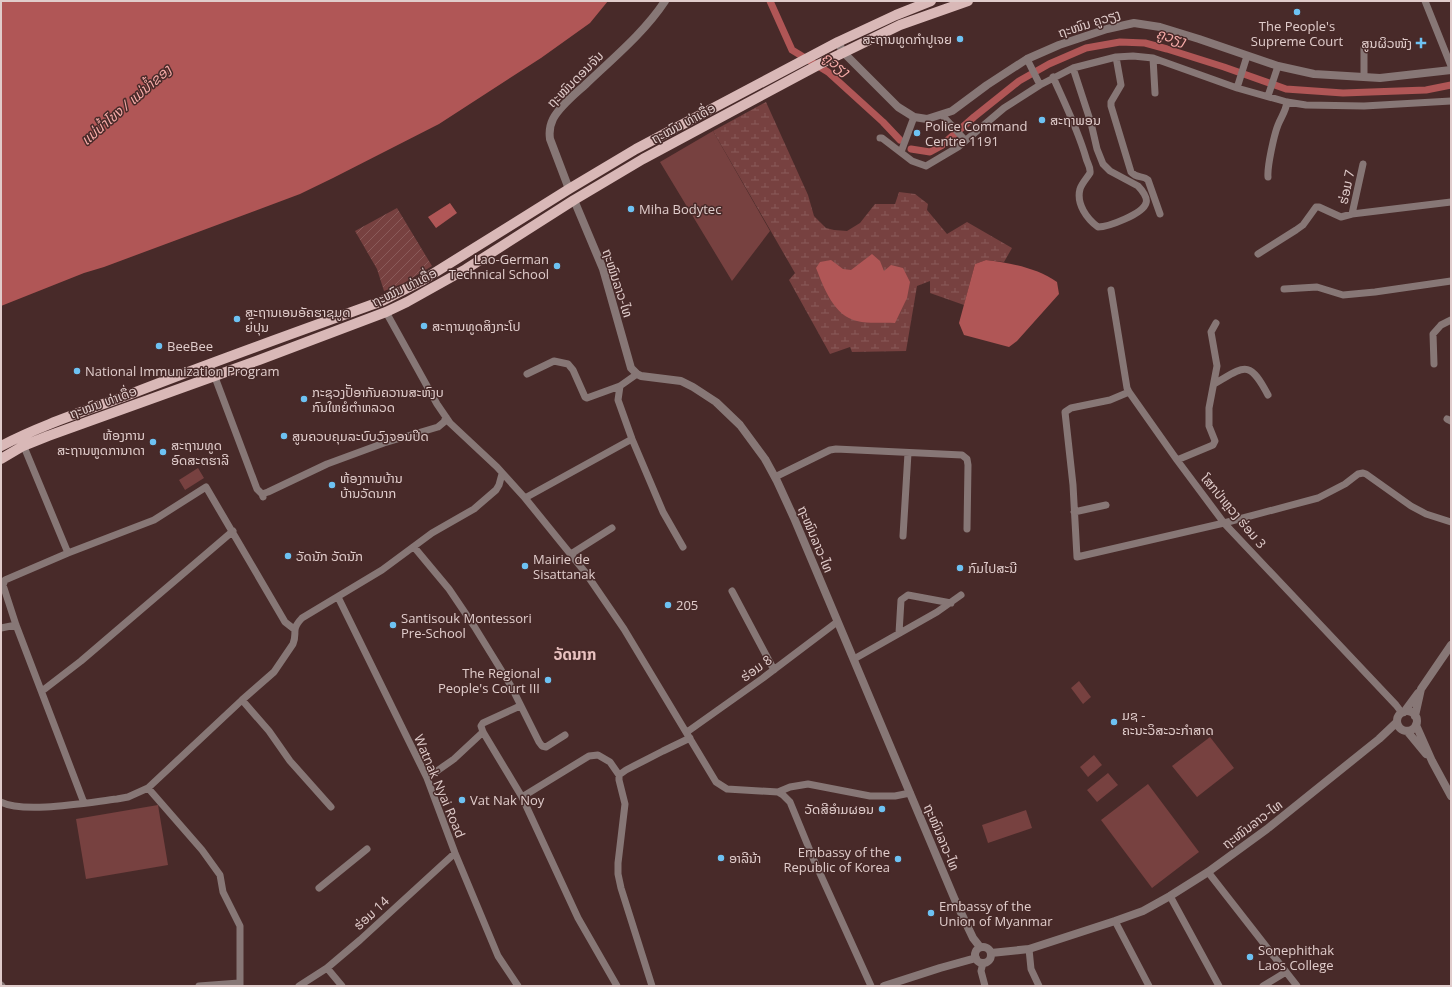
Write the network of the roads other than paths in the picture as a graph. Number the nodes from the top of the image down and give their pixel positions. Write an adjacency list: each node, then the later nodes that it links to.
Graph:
1 (665, 1): 31 (street, ຖະໝົນດອນຈັນ)
2 (931, 1): 5 (main road, ຖະໝົນ ທ່າເດື່ອ)
3 (968, 1): 7 (main road, ຖະໝົນ ທ່າເດື່ອ)
4 (1426, 1): 12 (street)
5 (838, 42): 7 (street); 31 (main road, ຖະໝົນ ທ່າເດື່ອ)
6 (1364, 48): 17 (street)
7 (843, 52): 24 (street); 32 (main road, ຖະໝົນ ທ່າເດື່ອ)
8 (1116, 57): 9 (street); 13 (street); 34 (street)
9 (1153, 58): 19 (street); 20 (street)
10 (1246, 58): 11 (street, ຖະໜົນ ຄູວຽງ); 14 (street, ຖະໜົນ ຄູວຽງ); 19 (street)
11 (1029, 62): 18 (street); 25 (street, ຖະໜົນ ຄູວຽງ)
12 (1451, 66)
13 (1073, 68): 16 (street); 16 (street)
14 (1277, 69): 17 (street, ຖະໜົນ ຄູວຽງ); 21 (street)
15 (1451, 70): 17 (street, ຖະໜົນ ຄູວຽງ)
16 (1053, 77): 18 (street)
17 (1364, 77)
18 (1039, 84): 27 (street)
19 (1238, 86): 21 (street)
20 (1155, 93)
21 (1268, 94): 23 (street)
22 (1451, 101): 23 (street)
23 (1287, 102): 30 (street)
24 (914, 117): 25 (street, ຖະໜົນ ຄູວຽງ); 28 (street)
25 (945, 117): 27 (street)
26 (880, 138): 28 (street)
27 (963, 138): 28 (street)
28 (901, 152)
29 (1363, 164): 35 (street, ຮ່ອມ 7)
30 (1268, 177)
31 (569, 190): 32 (main road); 40 (main road, ຖະໝົນ ທ່າເດື່ອ)
32 (574, 200): 41 (main road, ຖະໝົນ ທ່າເດື່ອ); 49 (street, ຖະໜົນລາວ-ໄທ)
33 (1451, 202): 35 (street)
34 (1160, 214)
35 (1352, 214): 36 (street)
36 (1258, 254)
37 (1451, 281): 38 (street)
38 (1284, 289)
39 (1111, 290): 53 (street, ໂສກປ່າຫຼວງ ຮ່ອມ 3)
40 (382, 301): 41 (main road); 44 (main road, ຖະໝົນ ທ່າເດື່ອ)
41 (386, 312): 45 (main road, ຖະໝົນ ທ່າເດື່ອ); 55 (street)
42 (1451, 320): 47 (street)
43 (1216, 323): 51 (street)
44 (318, 324): 45 (main road); 46 (main road, ຖະໝົນ ທ່າເດື່ອ)
45 (322, 336): 50 (main road, ຖະໝົນ ທ່າເດື່ອ)
46 (210, 364): 50 (street); 56 (main road, ຖະໝົນ ທ່າເດື່ອ)
47 (1434, 364)
48 (527, 374): 52 (street)
49 (637, 374): 52 (street); 64 (street, ຖະໜົນລາວ-ໄທ)
50 (215, 376): 55 (street); 59 (main road, ຖະໝົນ ທ່າເດື່ອ)
51 (1214, 384): 54 (street); 62 (street)
52 (620, 386): 57 (street)
53 (1129, 392): 62 (street, ໂສກປ່າຫຼວງ ຮ່ອມ 3); 67 (street)
54 (1268, 395)
55 (446, 417): 63 (street)
56 (19, 436): 58 (main road, ຖະໝົນ ທ່າເດື່ອ); 59 (street)
57 (632, 439): 65 (street); 75 (street)
58 (1, 446)
59 (23, 446): 61 (main road, ຖະໝົນ ທ່າເດື່ອ); 76 (street)
60 (908, 454): 64 (street); 71 (street); 73 (street)
61 (1, 459)
62 (1177, 460): 69 (street, ໂສກປ່າຫຼວງ ຮ່ອມ 3)
63 (502, 474): 65 (street); 74 (street)
64 (775, 477): 82 (street, ຖະໜົນລາວ-ໄທ)
65 (525, 498): 77 (street)
66 (1106, 505): 67 (street)
67 (1074, 512): 69 (street)
68 (1451, 522): 69 (street)
69 (1224, 523): 94 (street, ໂສກປ່າຫຼວງ ຮ່ອມ 3)
70 (612, 528): 77 (street)
71 (967, 529)
72 (233, 531): 76 (street); 85 (street); 91 (street)
73 (903, 536)
74 (414, 547): 80 (street); 93 (street)
75 (683, 547)
76 (68, 553): 83 (street)
77 (571, 554): 101 (street)
78 (732, 591): 89 (street)
79 (961, 595): 81 (street)
80 (338, 597): 85 (street); 105 (street, Watnak Nyai Road)
81 (951, 603): 86 (street); 86 (street)
82 (838, 622): 88 (street, ຖະໜົນລາວ-ໄທ); 89 (street, ຮ່ອມ 8)
83 (16, 625): 84 (street); 91 (street)
84 (1, 628)
85 (294, 629): 92 (street)
86 (899, 633): 88 (street)
87 (1451, 645): 90 (street)
88 (854, 659): 108 (street, ຖະໜົນລາວ-ໄທ)
89 (774, 670): 101 (street, ຮ່ອມ 8)
90 (1420, 689): 94 (street); 95 (street)
91 (42, 691): 112 (street)
92 (242, 700): 106 (street); 113 (street)
93 (520, 706): 99 (street); 100 (street)
94 (1403, 713): 95 (street); 96 (street)
95 (1415, 716): 97 (street)
96 (1397, 722): 98 (street); 102 (street, ຖະໜົນລາວ-ໄທ)
97 (1416, 725): 98 (street); 103 (street)
98 (1404, 730): 102 (street, ຖະໜົນລາວ-ໄທ); 103 (street)
99 (483, 732): 105 (street); 110 (street)
100 (564, 735)
101 (689, 735): 104 (street, ຮ່ອມ 8); 107 (street)
102 (1380, 739): 116 (street, ຖະໜົນລາວ-ໄທ)
103 (1432, 761): 109 (street)
104 (619, 775): 110 (street); 132 (street)
105 (426, 778): 115 (street, Watnak Nyai Road)
106 (148, 788): 112 (street); 126 (street)
107 (778, 792): 108 (street); 133 (street)
108 (910, 793): 120 (street, ຖະໜົນລາວ-ໄທ)
109 (1451, 796)
110 (522, 797): 131 (street)
111 (1, 802): 112 (street)
112 (84, 803)
113 (331, 807)
114 (368, 849): 117 (street)
115 (455, 853): 124 (street, ຮ່ອມ 14); 130 (street, Watnak Nyai Road)
116 (1208, 872): 118 (street, ຖະໜົນລາວ-ໄທ); 125 (street)
117 (319, 888)
118 (1170, 896): 119 (street, ຖະໜົນລາວ-ໄທ); 138 (street)
119 (1114, 921): 121 (street, ຖະໜົນລາວ-ໄທ); 137 (street)
120 (980, 947): 122 (street); 123 (street)
121 (1029, 949): 122 (street, ຖະໜົນລາວ-ໄທ); 136 (street)
122 (991, 953): 123 (street)
123 (979, 961): 134 (street); 135 (street)
124 (327, 968): 128 (street, ຮ່ອມ 14); 129 (street)
125 (1286, 972): 139 (street); 140 (street)
126 (240, 984): 127 (street)
127 (199, 986)
128 (299, 986)
129 (342, 986)
130 (518, 986)
131 (617, 986)
132 (652, 986)
133 (871, 986)
134 (884, 986)
135 (986, 986)
136 (1039, 986)
137 (1149, 986)
138 (1220, 986)
139 (1263, 986)
140 (1297, 986)

